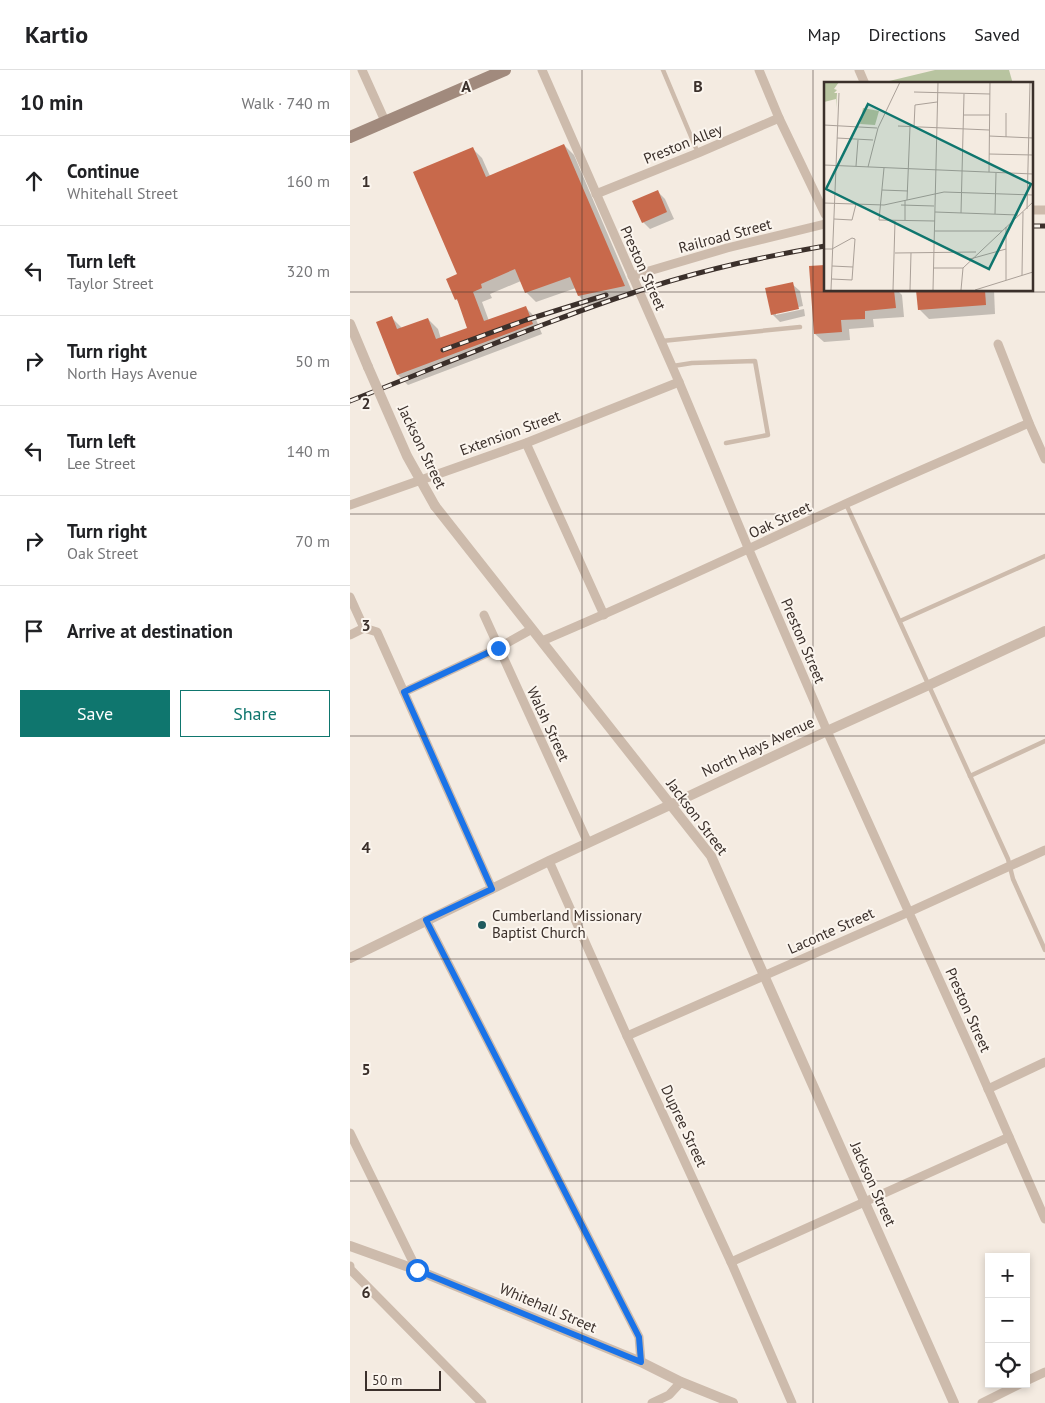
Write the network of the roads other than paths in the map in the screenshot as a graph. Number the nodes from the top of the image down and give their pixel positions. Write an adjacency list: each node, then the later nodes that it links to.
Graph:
1 (362, 70): 9 (street)
2 (505, 70): 9 (main road)
3 (542, 70): 12 (street, Preston Street)
4 (663, 70): 11 (lane)
5 (759, 70): 8 (street)
6 (859, 70): 7 (street)
7 (864, 82)
8 (779, 118): 11 (street, Preston Alley); 15 (street)
9 (385, 121): 10 (main road)
10 (350, 137)
11 (698, 153): 12 (street, Preston Alley)
12 (596, 194): 17 (street, Preston Street)
13 (1032, 210): 14 (street)
14 (1045, 210)
15 (824, 212)
16 (824, 224): 17 (street, Railroad Street)
17 (632, 276): 20 (street, Preston Street)
18 (350, 324): 37 (street, Jackson Street, bridge)
19 (800, 327): 20 (lane)
20 (661, 342): 22 (street, Preston Street)
21 (998, 344): 24 (street)
22 (671, 366): 23 (street, Preston Street); 26 (lane)
23 (679, 382): 25 (street, Extension Street); 30 (street, Preston Street)
24 (1029, 423): 27 (street); 28 (street, Oak Street)
25 (526, 443): 29 (street, Extension Street); 34 (street)
26 (726, 443)
27 (1044, 454)
28 (846, 504): 30 (street, Oak Street); 35 (lane)
29 (350, 505)
30 (748, 550): 34 (street, Oak Street); 44 (street, Preston Street)
31 (1045, 556): 35 (lane)
32 (350, 597): 36 (street)
33 (484, 615): 41 (street, Walsh Street)
34 (604, 615): 40 (street, Oak Street)
35 (900, 621): 42 (lane)
36 (364, 628): 39 (street); 43 (street)
37 (532, 629): 40 (street, Jackson Street); 41 (street)
38 (1045, 631): 42 (street, North Hays Avenue)
39 (350, 635)
40 (542, 641): 47 (street, Jackson Street)
41 (498, 648): 43 (street); 48 (street, Walsh Street)
42 (929, 685): 44 (street, North Hays Avenue); 46 (lane)
43 (404, 692): 52 (street)
44 (826, 731): 47 (street, North Hays Avenue); 53 (street, Preston Street)
45 (1045, 741): 46 (lane)
46 (970, 776): 51 (lane)
47 (670, 806): 48 (street, North Hays Avenue); 57 (street, Jackson Street)
48 (588, 843): 50 (street, North Hays Avenue)
49 (1045, 850): 51 (street, Laconte Street)
50 (549, 861): 52 (street, North Hays Avenue); 58 (street, Dupree Street)
51 (1010, 866): 53 (street, Laconte Street); 55 (lane)
52 (492, 889): 54 (street, North Hays Avenue)
53 (909, 912): 57 (street, Laconte Street); 60 (street, Preston Street)
54 (426, 920): 56 (street, North Hays Avenue); 69 (street)
55 (1045, 950)
56 (350, 958)
57 (764, 975): 58 (street, Laconte Street); 63 (street, Jackson Street)
58 (627, 1036): 66 (street, Dupree Street)
59 (1045, 1062): 60 (street)
60 (988, 1089): 62 (street, Preston Street)
61 (350, 1133): 68 (street)
62 (1009, 1137): 63 (street); 64 (street, Preston Street)
63 (864, 1202): 66 (street); 78 (street, Jackson Street)
64 (1045, 1219)
65 (350, 1246): 68 (street, Whitehall Street)
66 (731, 1262): 77 (street, Dupree Street)
67 (350, 1266): 74 (street)
68 (417, 1270): 69 (street, Whitehall Street)
69 (641, 1362): 72 (street, Whitehall Street)
70 (1045, 1372): 71 (street)
71 (1030, 1379)
72 (681, 1382): 75 (street); 76 (street, Whitehall Street)
73 (1012, 1388): 79 (street)
74 (482, 1403)
75 (652, 1403)
76 (733, 1403)
77 (792, 1403)
78 (954, 1403)
79 (982, 1403)

